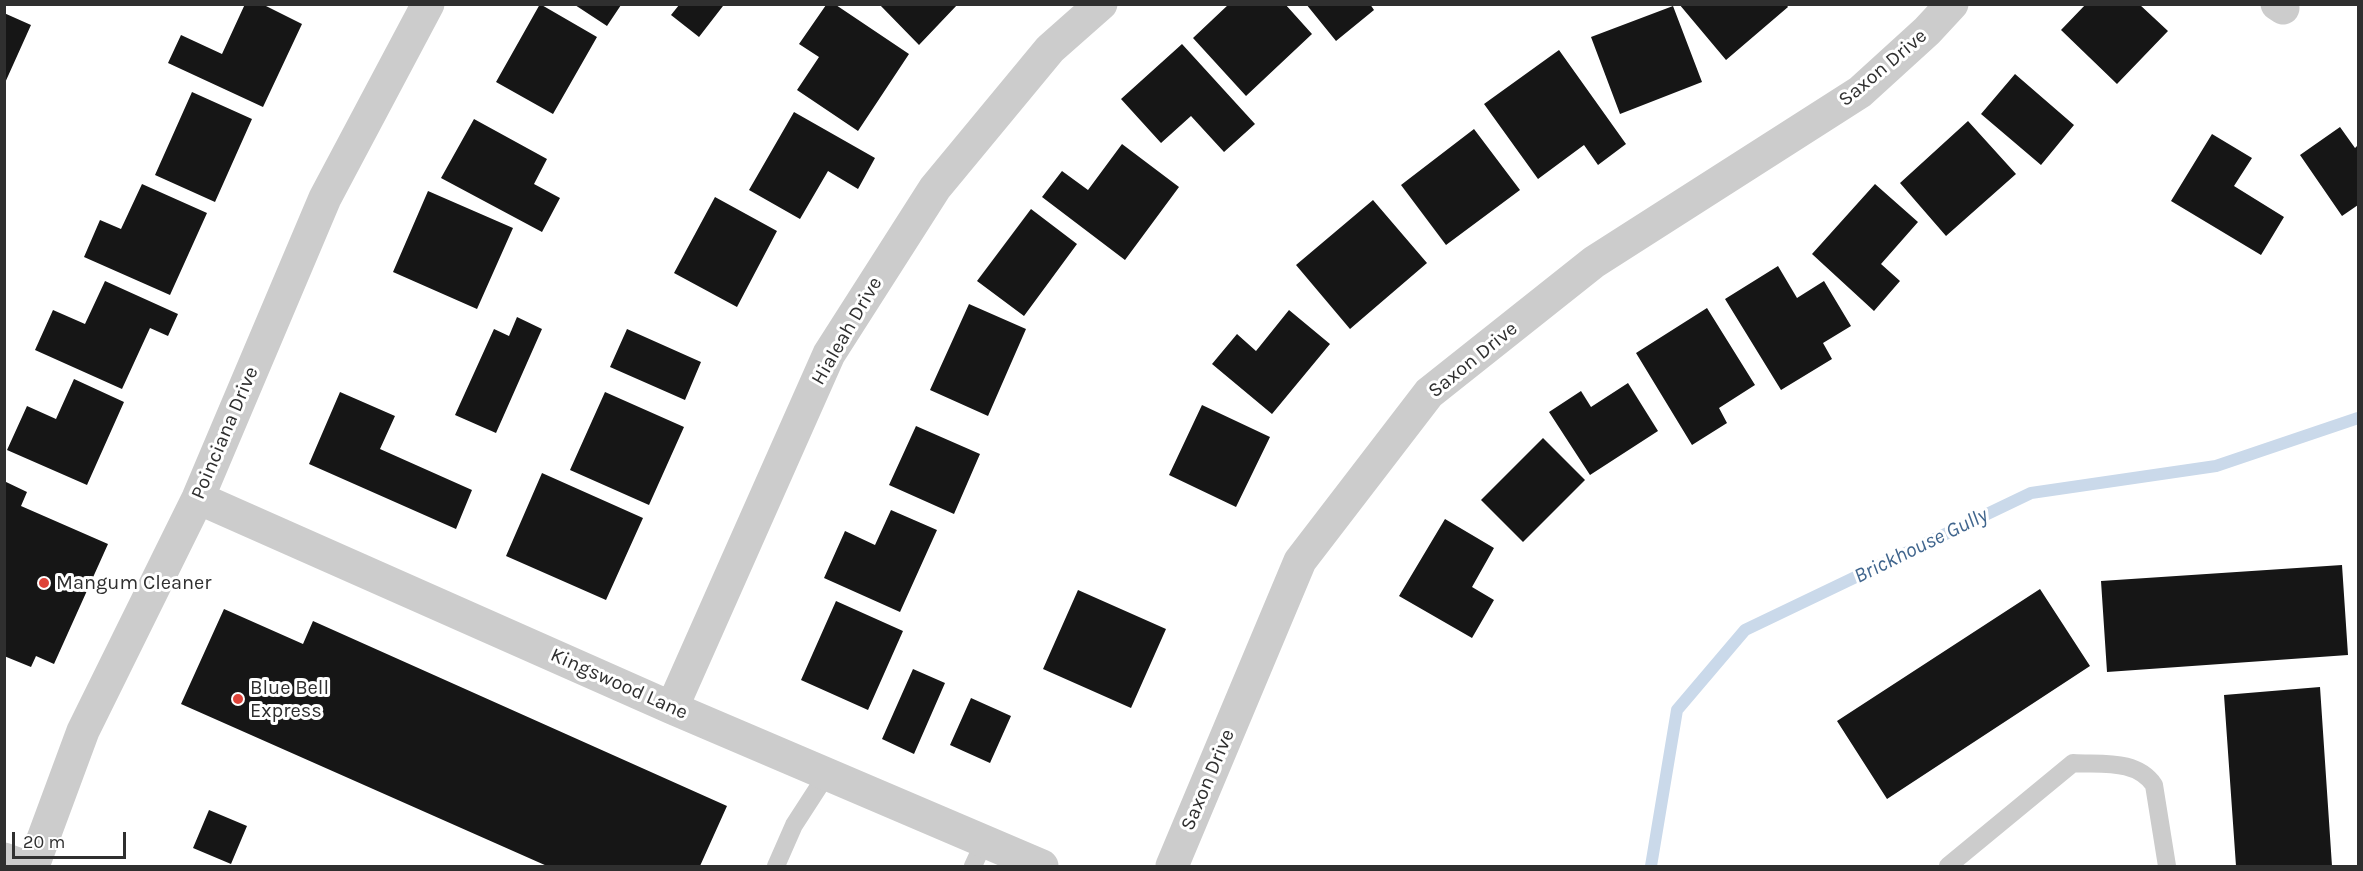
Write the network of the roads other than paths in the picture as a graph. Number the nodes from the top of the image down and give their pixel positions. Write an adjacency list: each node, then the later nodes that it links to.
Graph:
1 (428, 4): 4 (street, Poinciana Drive)
2 (1101, 4): 5 (street, Hialeah Drive)
3 (1952, 4): 13 (street, Saxon Drive)
4 (198, 498): 5 (street, Kingswood Lane); 10 (street, Poinciana Drive)
5 (672, 708): 6 (street, Kingswood Lane)
6 (827, 774): 7 (street, Kingswood Lane); 11 (lane)
7 (979, 854): 12 (street, Kingswood Lane)
8 (4, 859): 9 (street)
9 (23, 867)
10 (33, 867)
11 (776, 867)
12 (1042, 867)
13 (1172, 867)
14 (1948, 867): 15 (lane)
15 (2167, 867)

